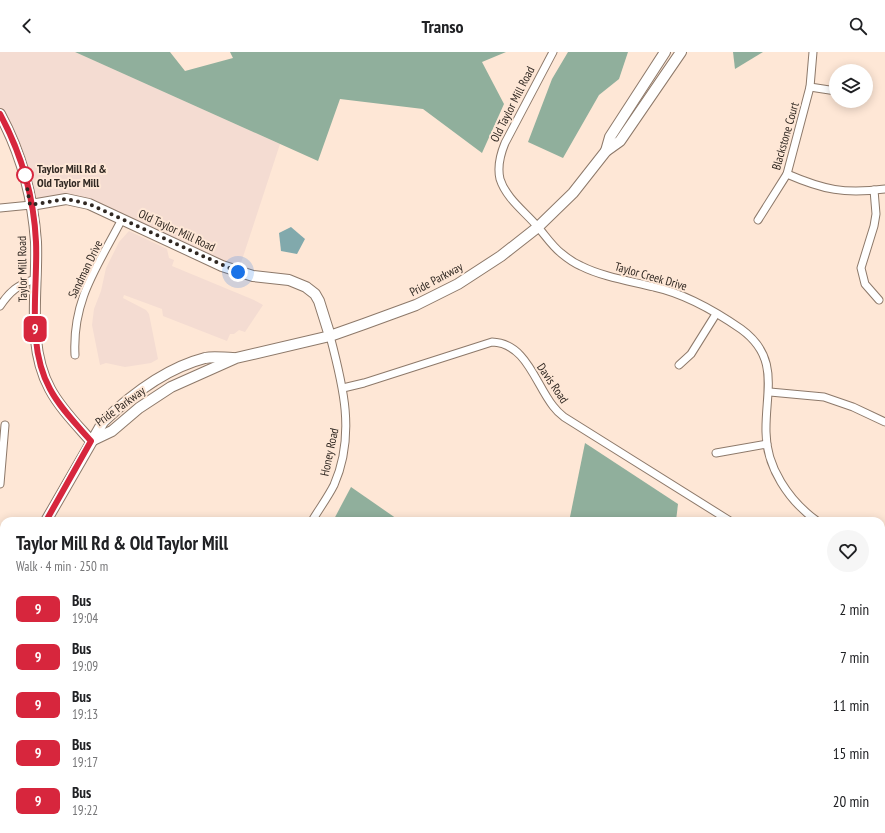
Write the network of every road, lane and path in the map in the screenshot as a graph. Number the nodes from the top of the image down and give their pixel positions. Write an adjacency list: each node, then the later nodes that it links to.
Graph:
1 (553, 52): 16 (street, Old Taylor Mill Road)
2 (665, 52): 8 (main road, Pride Parkway)
3 (681, 52): 8 (main road, Pride Parkway)
4 (813, 52): 5 (street, Blackstone Court)
5 (810, 87): 6 (street); 9 (street, Blackstone Court)
6 (829, 90)
7 (0, 114): 12 (main road, Taylor Mill Road)
8 (606, 151): 16 (main road, Pride Parkway)
9 (787, 174): 11 (street); 15 (street, Blackstone Court)
10 (885, 189): 11 (street)
11 (874, 190): 18 (street)
12 (30, 205): 13 (street); 14 (main road, Old Taylor Mill Road); 17 (main road, Taylor Mill Road)
13 (0, 208)
14 (122, 219): 21 (main road, Old Taylor Mill Road); 22 (street, Sandman Drive)
15 (758, 220)
16 (538, 227): 20 (street, Taylor Creek Drive); 21 (main road, Pride Parkway)
17 (35, 279): 19 (street); 29 (main road, Taylor Mill Road)
18 (879, 300)
19 (0, 306)
20 (716, 314): 24 (street); 26 (street, Taylor Creek Drive)
21 (330, 336): 23 (main road, Pride Parkway); 25 (street, Honey Road)
22 (74, 355)
23 (236, 358): 29 (main road, Pride Parkway); 29 (main road, Pride Parkway)
24 (679, 365)
25 (343, 388): 34 (street, Honey Road); 35 (street, Davis Road)
26 (770, 392): 27 (street); 30 (street, Taylor Creek Drive)
27 (885, 422)
28 (5, 425): 32 (street)
29 (91, 441): 33 (main road)
30 (767, 444): 31 (street); 36 (street, Taylor Creek Drive)
31 (716, 453)
32 (0, 484)
33 (48, 517)
34 (314, 517)
35 (724, 517)
36 (812, 517)

